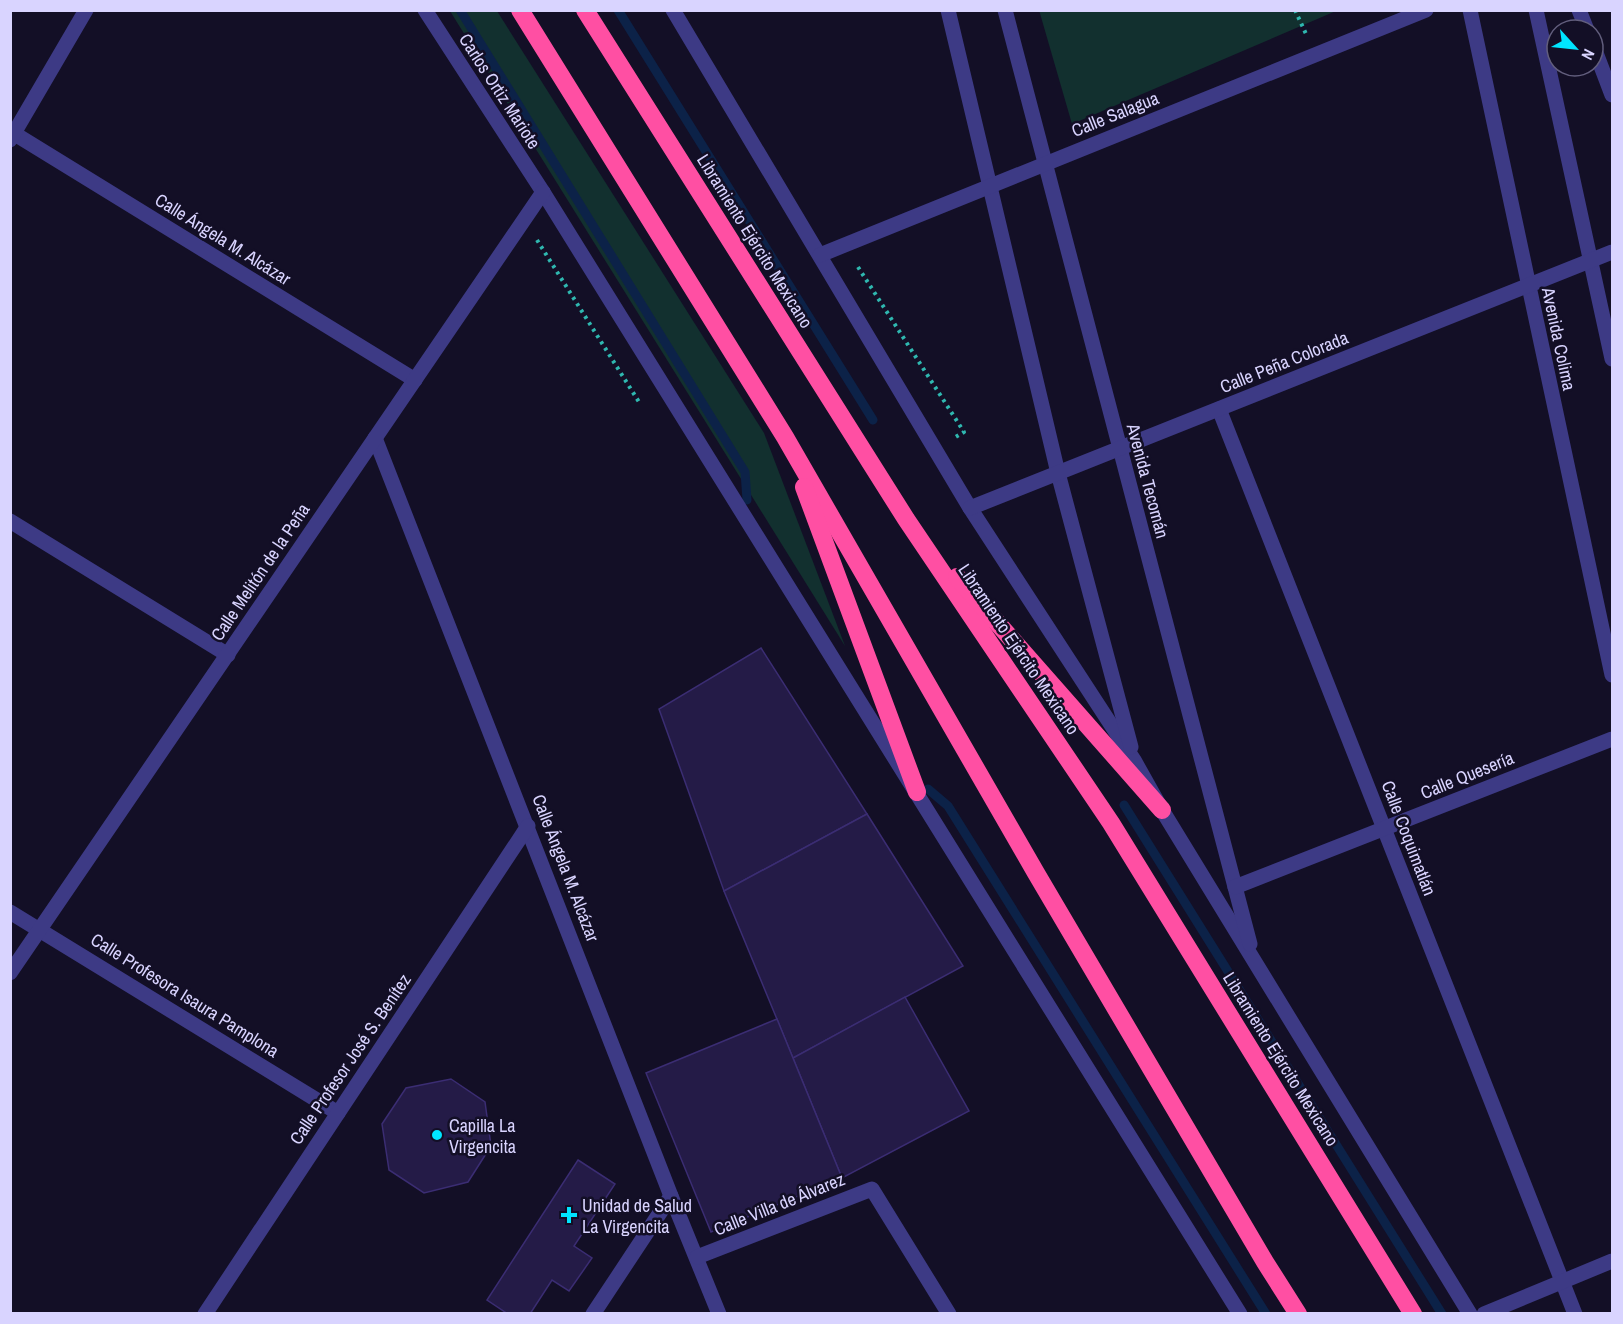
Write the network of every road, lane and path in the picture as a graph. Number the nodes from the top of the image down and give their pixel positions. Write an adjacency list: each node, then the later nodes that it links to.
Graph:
1 (86, 10): 13 (street)
2 (425, 10): 16 (street, Carlos Ortiz Mariote)
3 (520, 10): 27 (highway)
4 (585, 10): 33 (highway, Libramiento Ejército Mexicano)
5 (673, 10): 19 (street, Libramiento Ejército Mexicano)
6 (948, 10): 15 (street)
7 (1005, 10): 14 (street, Avenida Tecomán)
8 (1425, 10): 14 (street, Calle Salagua)
9 (1470, 10): 22 (street, Avenida Colima)
10 (1536, 10): 20 (street)
11 (1605, 77): 12 (street)
12 (1612, 95)
13 (12, 135): 24 (street, Calle Ángela M. Alcázar)
14 (1045, 164): 15 (street, Calle Salagua); 29 (street, Avenida Tecomán)
15 (990, 187): 19 (street, Calle Salagua); 31 (street)
16 (543, 192): 17 (street, Calle Melitón de la Peña); 39 (street)
17 (524, 220): 24 (street, Calle Melitón de la Peña); 25 (path)
18 (1612, 252): 20 (street, Calle Peña Colorada)
19 (820, 255): 30 (street, Libramiento Ejército Mexicano)
20 (1591, 261): 22 (street, Calle Peña Colorada); 23 (street)
21 (858, 267): 30 (path)
22 (1528, 286): 26 (street, Calle Peña Colorada); 36 (street, Avenida Colima)
23 (1612, 359)
24 (415, 380): 28 (street, Calle Melitón de la Peña)
25 (639, 402)
26 (1219, 409): 29 (street, Calle Peña Colorada); 42 (street, Calle Coquimatlán)
27 (785, 437): 39 (highway); 58 (highway)
28 (375, 438): 35 (street, Calle Melitón de la Peña); 41 (street, Calle Ángela M. Alcázar)
29 (1119, 448): 31 (street, Calle Peña Colorada); 43 (street, Avenida Tecomán)
30 (935, 449): 32 (street, Libramiento Ejército Mexicano)
31 (1058, 473): 32 (street, Calle Peña Colorada); 38 (street)
32 (970, 508): 38 (street, Libramiento Ejército Mexicano)
33 (906, 519): 40 (highway); 59 (highway, Libramiento Ejército Mexicano)
34 (10, 520): 35 (street)
35 (228, 655): 45 (street, Calle Melitón de la Peña)
36 (1612, 675)
37 (1612, 739): 42 (street, Calle Quesería)
38 (1134, 760): 40 (street, Libramiento Ejército Mexicano)
39 (917, 792): 57 (street)
40 (1162, 810): 46 (street, Libramiento Ejército Mexicano)
41 (528, 826): 48 (street, Calle Profesor José S. Benítez); 49 (street, Calle Ángela M. Alcázar)
42 (1384, 829): 43 (street, Calle Quesería); 52 (street, Calle Coquimatlán)
43 (1235, 887): 46 (street, Avenida Tecomán)
44 (10, 912): 45 (street, Calle Profesora Isaura Pamplona)
45 (40, 930): 47 (street, Calle Melitón de la Peña); 48 (street, Calle Profesora Isaura Pamplona)
46 (1254, 962): 60 (street, Libramiento Ejército Mexicano)
47 (10, 973)
48 (338, 1113): 53 (street, Calle Profesor José S. Benítez)
49 (671, 1196): 50 (street, Calle Ángela M. Alcázar); 54 (street)
50 (698, 1257): 55 (street, Calle Ángela M. Alcázar); 56 (street, Calle Villa de Álvarez)
51 (1612, 1261): 52 (street)
52 (1562, 1281): 61 (street); 62 (street, Calle Coquimatlán)
53 (205, 1314)
54 (592, 1314)
55 (719, 1314)
56 (949, 1314)
57 (1240, 1314)
58 (1298, 1314)
59 (1413, 1314)
60 (1470, 1314)
61 (1484, 1314)
62 (1575, 1314)

